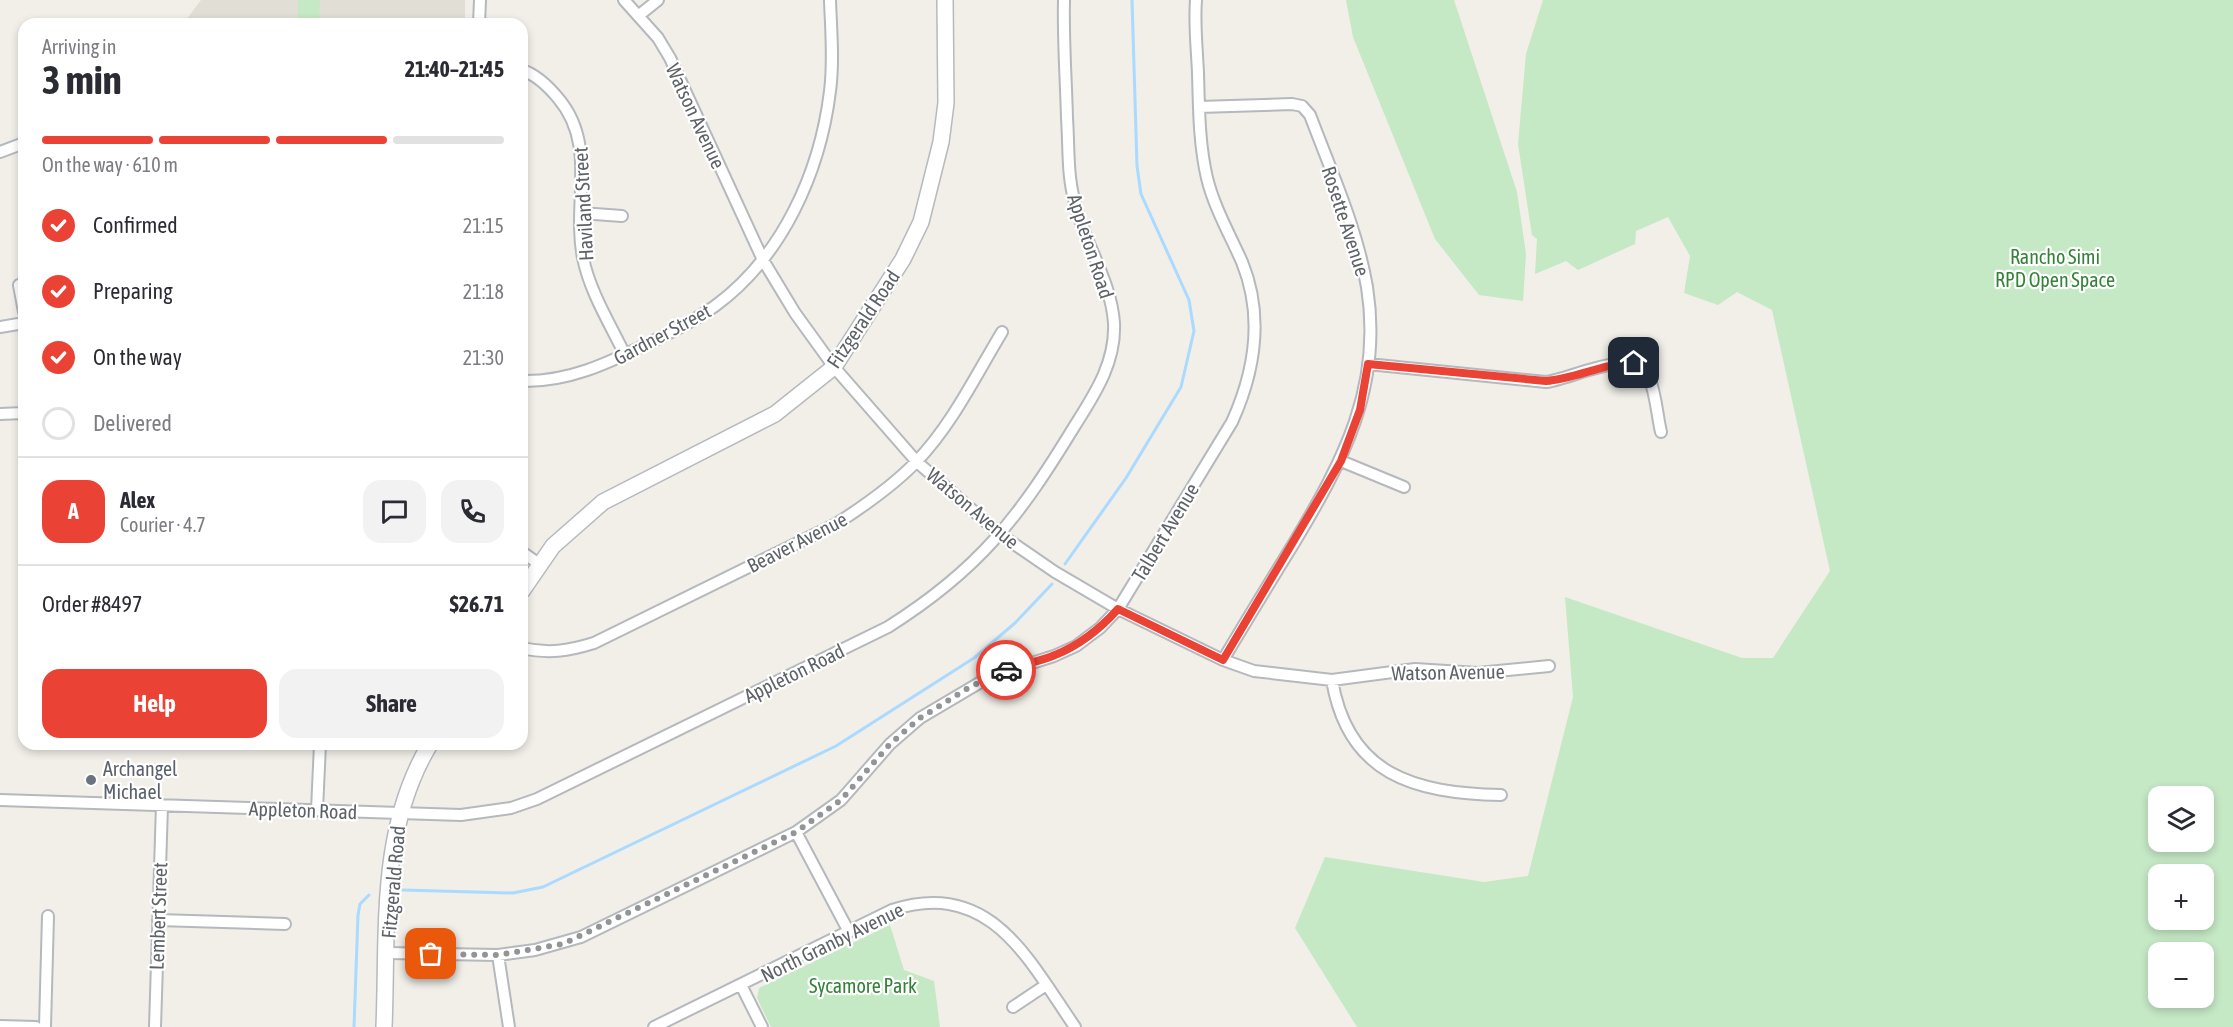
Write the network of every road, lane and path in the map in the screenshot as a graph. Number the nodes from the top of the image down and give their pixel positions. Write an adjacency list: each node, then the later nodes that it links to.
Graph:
1 (480, 0): 9 (street)
2 (624, 0): 8 (street, Watson Avenue)
3 (658, 0): 8 (street)
4 (830, 0): 16 (street, Gardner Street)
5 (945, 0): 22 (main road, Fitzgerald Road)
6 (1064, 0): 30 (street, Appleton Road)
7 (1196, 0): 11 (street, Talbert Avenue)
8 (638, 16): 16 (street, Watson Avenue)
9 (479, 18)
10 (528, 74): 14 (street, Haviland Street)
11 (1199, 107): 21 (street, Rosette Avenue); 34 (street, Talbert Avenue)
12 (18, 145): 13 (street)
13 (0, 152)
14 (581, 213): 15 (street); 20 (street, Haviland Street)
15 (622, 216)
16 (763, 260): 20 (street, Gardner Street); 22 (street, Watson Avenue)
17 (18, 324): 18 (street)
18 (0, 327)
19 (1002, 332): 28 (street, Beaver Avenue)
20 (625, 355): 23 (street, Gardner Street)
21 (1368, 364): 26 (street); 27 (street, Rosette Avenue)
22 (834, 367): 28 (street, Watson Avenue); 32 (main road, Fitzgerald Road)
23 (528, 381)
24 (18, 413): 25 (street)
25 (0, 414)
26 (1661, 432)
27 (1341, 461): 29 (street); 36 (street, Rosette Avenue)
28 (917, 462): 30 (street, Watson Avenue); 35 (street, Beaver Avenue)
29 (1404, 487)
30 (1001, 535): 34 (street, Watson Avenue); 45 (street, Appleton Road)
31 (528, 556): 32 (street)
32 (539, 564): 33 (main road, Fitzgerald Road)
33 (528, 581)
34 (1118, 609): 36 (street, Watson Avenue); 46 (street, Talbert Avenue)
35 (528, 649)
36 (1223, 660): 38 (street, Watson Avenue)
37 (1549, 666): 38 (street, Watson Avenue)
38 (1332, 680): 41 (street)
39 (320, 750): 44 (street)
40 (427, 750): 45 (main road, Fitzgerald Road)
41 (1501, 795)
42 (0, 800): 43 (street, Appleton Road)
43 (162, 806): 44 (street, Appleton Road); 48 (street, Lembert Street)
44 (317, 810): 45 (street, Appleton Road)
45 (399, 813): 51 (main road, Fitzgerald Road)
46 (796, 832): 50 (street); 52 (street, Talbert Avenue)
47 (48, 916): 58 (street)
48 (158, 920): 49 (street); 59 (street, Lembert Street)
49 (285, 924)
50 (849, 932): 53 (street, North Granby Avenue); 54 (street, North Granby Avenue)
51 (387, 953): 52 (street, Talbert Avenue); 60 (main road, Fitzgerald Road)
52 (498, 955): 61 (street)
53 (741, 985): 62 (street, North Granby Avenue); 63 (street)
54 (1046, 985): 55 (street); 64 (street, North Granby Avenue)
55 (1013, 1007)
56 (0, 1026): 57 (street)
57 (36, 1027)
58 (45, 1027)
59 (155, 1027)
60 (384, 1027)
61 (509, 1027)
62 (654, 1027)
63 (762, 1027)
64 (1075, 1027)

